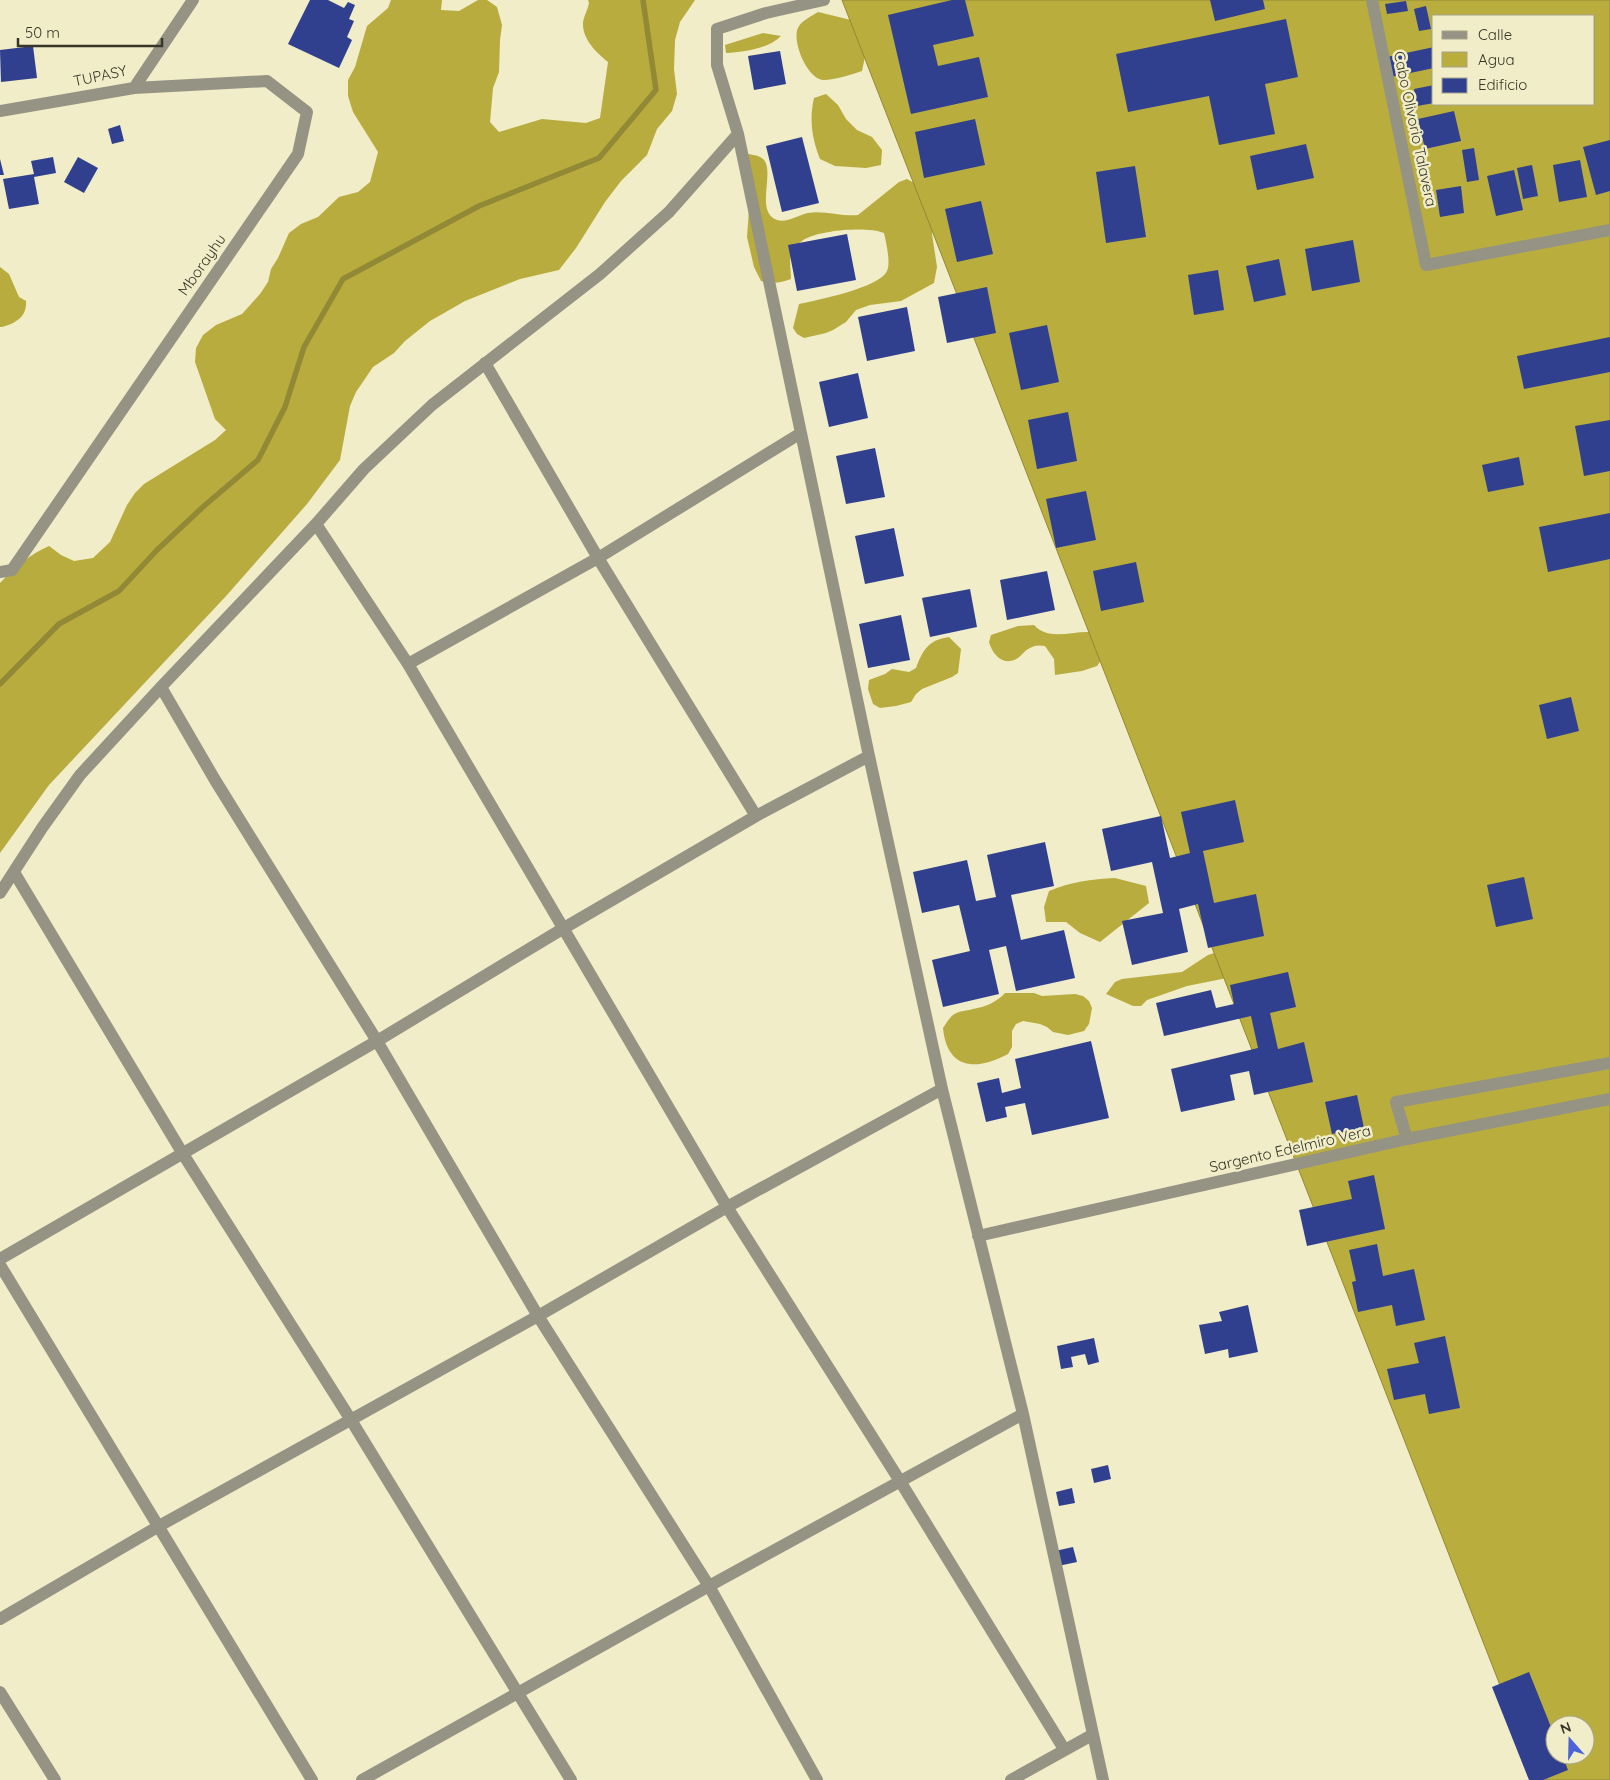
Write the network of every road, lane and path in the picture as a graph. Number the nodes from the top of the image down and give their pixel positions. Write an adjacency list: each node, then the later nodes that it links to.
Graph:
1 (193, 0): 4 (street, TUPASY)
2 (824, 0): 6 (street)
3 (1372, 0): 7 (street, Cabo Olivorio Talavera)
4 (134, 88): 5 (street, TUPASY); 12 (street, Mborayhu)
5 (0, 111)
6 (738, 134): 8 (street); 9 (street)
7 (1610, 230)
8 (485, 364): 10 (street); 11 (street)
9 (801, 433): 11 (street); 15 (street)
10 (316, 524): 13 (street); 14 (street)
11 (598, 558): 13 (street); 16 (street)
12 (0, 572)
13 (408, 664): 19 (street)
14 (161, 687): 17 (street); 20 (street)
15 (869, 756): 16 (street); 22 (street)
16 (756, 816): 19 (street)
17 (14, 872): 18 (street); 25 (street)
18 (0, 893)
19 (564, 928): 20 (street); 26 (street)
20 (376, 1041): 25 (street); 30 (street)
21 (1610, 1063): 24 (street)
22 (942, 1089): 26 (street); 27 (street)
23 (1610, 1100): 24 (street, Sargento Edelmiro Vera)
24 (1407, 1140): 27 (street, Sargento Edelmiro Vera)
25 (183, 1154): 28 (street); 32 (street)
26 (726, 1207): 30 (street); 33 (street)
27 (978, 1236): 31 (street)
28 (0, 1260)
29 (0, 1265): 34 (street)
30 (538, 1316): 32 (street); 35 (street)
31 (1023, 1414): 33 (street); 39 (street)
32 (351, 1420): 34 (street); 38 (street)
33 (900, 1481): 35 (street); 40 (street)
34 (159, 1526): 36 (street); 42 (street)
35 (709, 1586): 38 (street); 45 (street)
36 (0, 1619)
37 (0, 1692): 41 (street)
38 (518, 1693): 43 (street); 44 (street)
39 (1092, 1735): 40 (street); 47 (street)
40 (1064, 1749): 46 (street)
41 (55, 1780)
42 (312, 1780)
43 (362, 1780)
44 (571, 1780)
45 (817, 1780)
46 (1011, 1780)
47 (1102, 1780)

